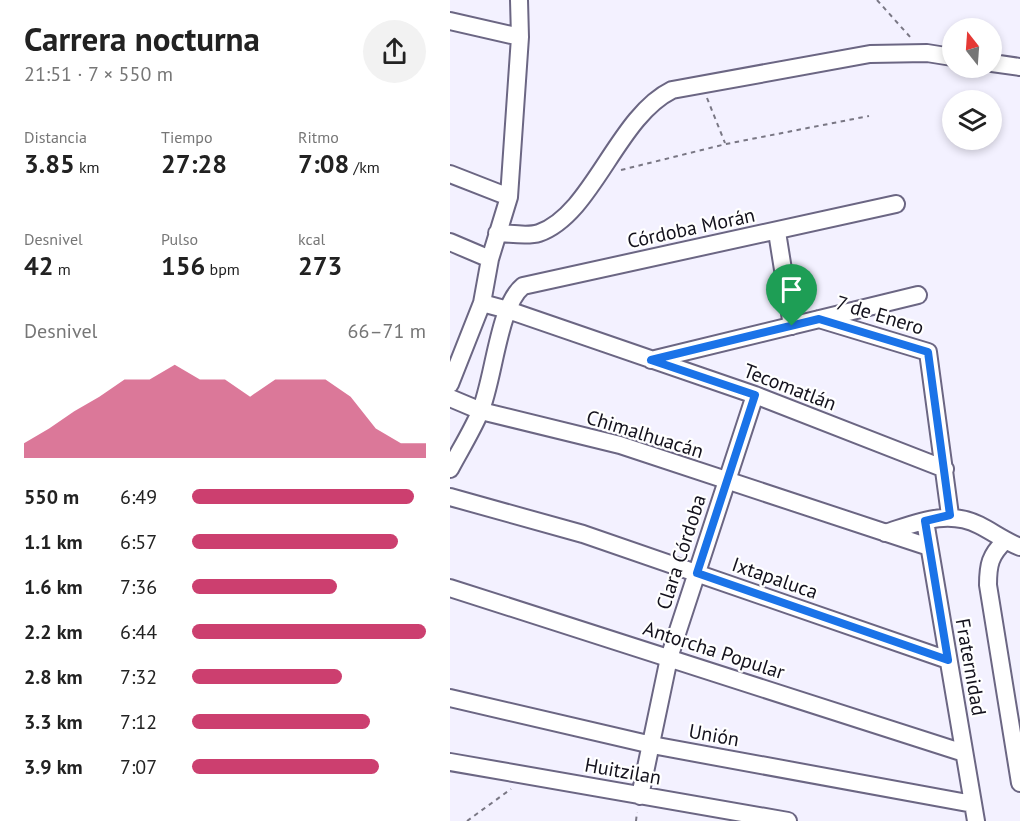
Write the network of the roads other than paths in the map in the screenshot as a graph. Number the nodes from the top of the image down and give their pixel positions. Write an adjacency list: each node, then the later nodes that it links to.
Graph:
1 (519, 0): 3 (street)
2 (450, 21): 3 (street)
3 (520, 37): 8 (street)
4 (942, 55): 11 (street)
5 (1002, 64): 6 (street)
6 (1020, 67)
7 (450, 174): 8 (street)
8 (509, 197): 11 (street)
9 (896, 204): 10 (street, Córdoba Morán)
10 (777, 232): 16 (street, Córdoba Morán); 18 (street)
11 (497, 233): 13 (street)
12 (450, 242): 13 (street)
13 (490, 259): 15 (street)
14 (918, 295): 17 (street)
15 (482, 303): 16 (street, Tecomatlán); 20 (street)
16 (508, 310): 19 (street, Tecomatlán); 23 (street, Córdoba Morán)
17 (819, 319): 18 (street); 25 (street, 7 de Enero)
18 (792, 326): 19 (street)
19 (651, 360): 21 (street, Tecomatlán)
20 (450, 384)
21 (755, 395): 25 (street, Tecomatlán); 26 (street, Clara Córdoba)
22 (450, 398): 23 (street, Chimalhuacán)
23 (481, 411): 24 (street, Córdoba Morán); 26 (street, Chimalhuacán)
24 (450, 469)
25 (945, 469): 28 (street)
26 (727, 481): 30 (street, Chimalhuacán); 33 (street, Clara Córdoba)
27 (450, 497): 33 (street, Ixtapaluca)
28 (950, 515): 29 (street); 31 (street)
29 (925, 521): 30 (street); 32 (street, Fraternidad)
30 (885, 533): 32 (street, Chimalhuacán)
31 (1013, 544): 38 (street)
32 (929, 547): 36 (street, Fraternidad)
33 (697, 573): 35 (street, Clara Córdoba); 36 (street, Ixtapaluca)
34 (450, 588): 35 (street, Antorcha Popular)
35 (669, 658): 39 (street, Clara Córdoba); 40 (street, Antorcha Popular)
36 (948, 660): 40 (street, Fraternidad)
37 (450, 698): 39 (street, Unión)
38 (1016, 724): 42 (street)
39 (652, 745): 43 (street, Clara Córdoba); 44 (street, Unión)
40 (964, 753): 44 (street, Fraternidad)
41 (450, 762): 43 (street, Huitzilan)
42 (1020, 783)
43 (640, 796): 45 (street, Huitzilan)
44 (973, 804): 46 (street, Fraternidad)
45 (788, 821)
46 (976, 821)

